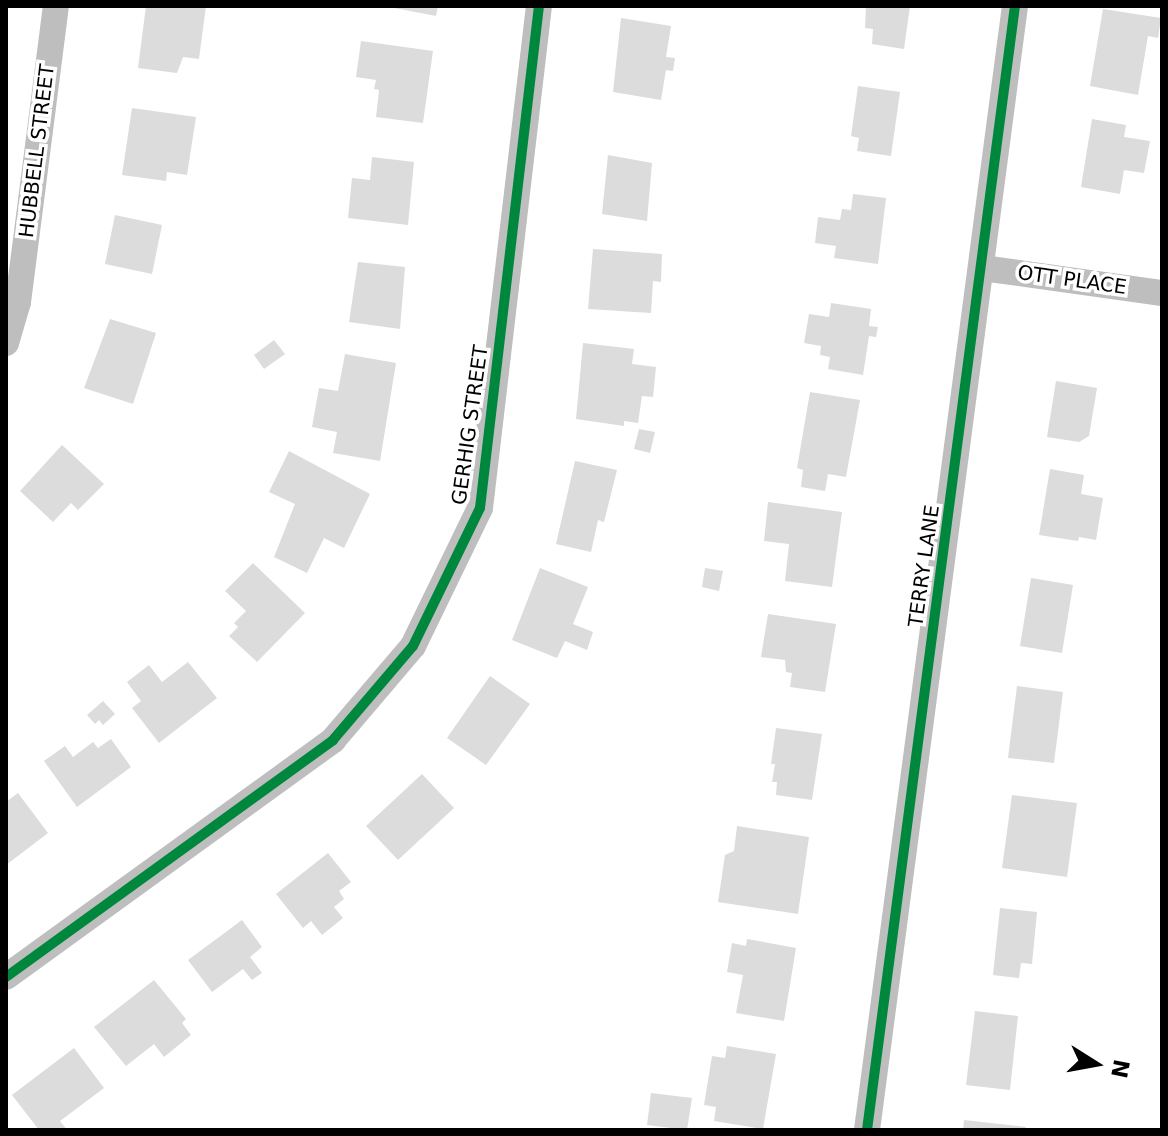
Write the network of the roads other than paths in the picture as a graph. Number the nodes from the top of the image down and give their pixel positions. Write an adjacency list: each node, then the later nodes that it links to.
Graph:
1 (56, 6): 6 (street, HUBBELL STREET)
2 (539, 6): 7 (street, GERHIG STREET)
3 (1015, 6): 4 (street, TERRY LANE)
4 (982, 268): 5 (street, OTT PLACE); 8 (street, TERRY LANE)
5 (1162, 293)
6 (6, 343)
7 (6, 977)
8 (867, 1130)

